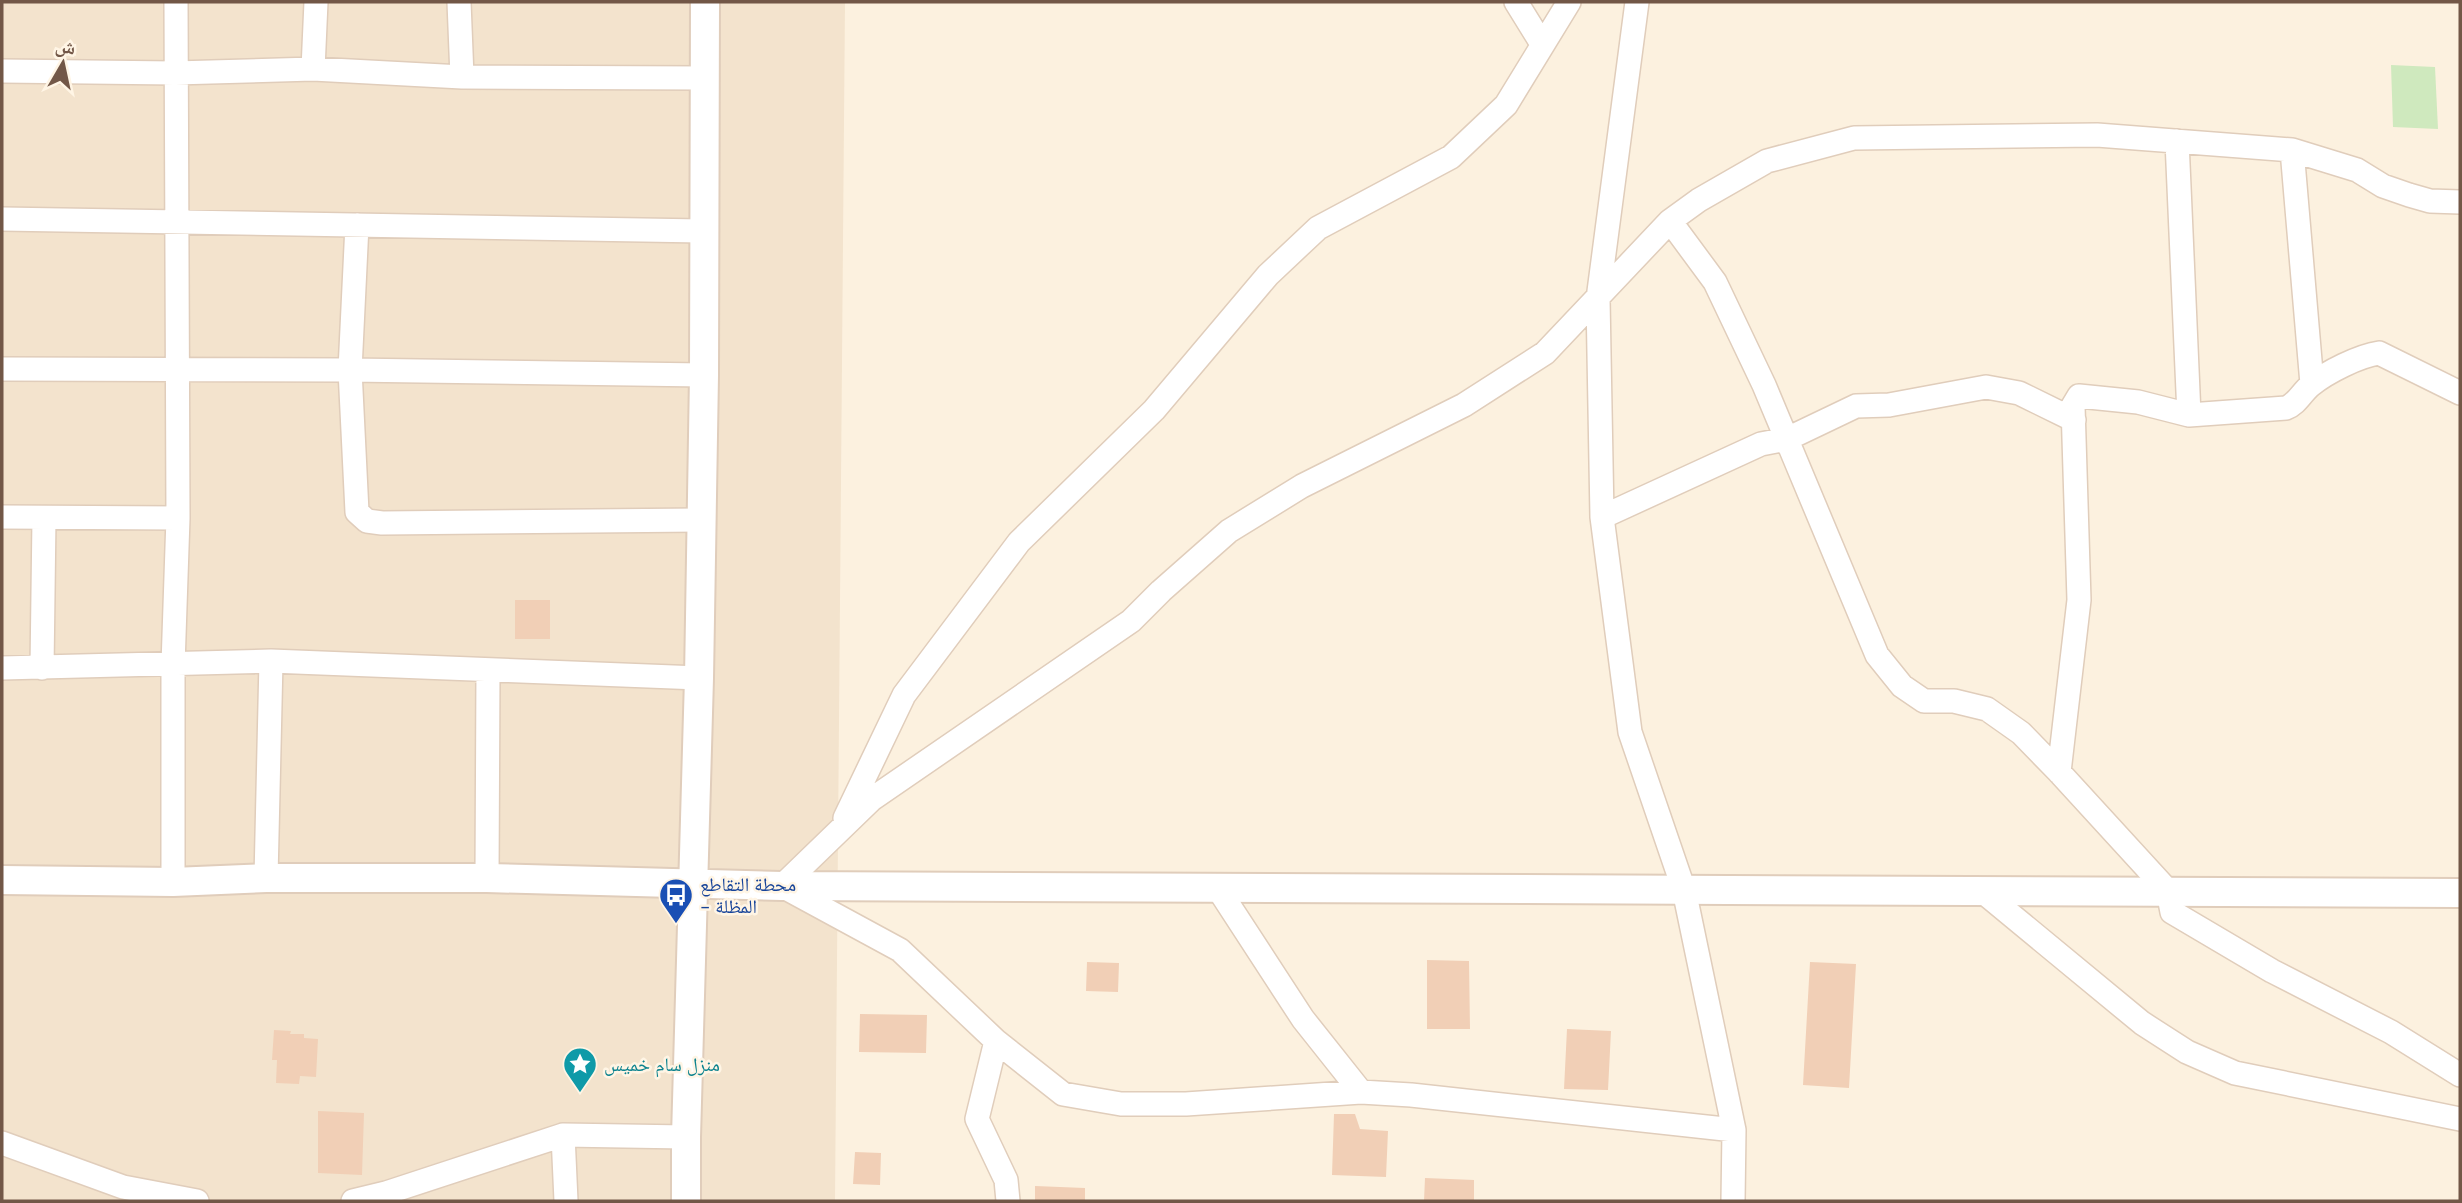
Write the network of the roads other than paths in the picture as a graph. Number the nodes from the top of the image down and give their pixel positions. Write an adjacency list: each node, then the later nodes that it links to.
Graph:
1 (176, 2): 11 (street)
2 (316, 2): 9 (street)
3 (459, 2): 12 (street)
4 (705, 2): 13 (street)
5 (1516, 2): 8 (street)
6 (1569, 2): 8 (street)
7 (1637, 2): 22 (street)
8 (1542, 44): 44 (street)
9 (313, 69): 11 (street); 12 (street)
10 (2, 71): 11 (street)
11 (174, 73): 19 (street)
12 (462, 77): 13 (street)
13 (704, 78): 21 (street)
14 (2178, 141): 15 (street); 18 (street); 29 (street)
15 (2292, 150): 16 (street); 27 (street)
16 (2460, 202)
17 (2, 219): 19 (street)
18 (1670, 221): 22 (street); 31 (street)
19 (178, 222): 20 (street); 24 (street)
20 (357, 225): 21 (street); 25 (street)
21 (702, 231): 26 (street)
22 (1598, 299): 33 (street); 44 (street)
23 (2, 369): 24 (street)
24 (178, 369): 25 (street); 35 (street)
25 (350, 370): 26 (street); 36 (street)
26 (704, 374): 36 (street)
27 (2312, 384): 28 (street); 29 (street)
28 (2460, 393)
29 (2189, 415): 30 (street)
30 (2074, 420): 31 (street); 43 (street)
31 (1787, 439): 33 (street); 43 (street)
32 (2, 517): 34 (street)
33 (1602, 517): 52 (street)
34 (44, 518): 35 (street); 39 (street)
35 (178, 518): 38 (street)
36 (700, 520): 42 (street)
37 (271, 661): 38 (street); 41 (street); 45 (street)
38 (173, 664): 39 (street); 48 (street)
39 (42, 667): 40 (street)
40 (2, 668)
41 (488, 670): 42 (street); 46 (street)
42 (699, 678): 49 (street)
43 (2060, 772): 54 (street)
44 (839, 830): 50 (street)
45 (266, 878): 46 (street); 48 (street)
46 (487, 878): 49 (street)
47 (2, 880): 48 (street)
48 (173, 881)
49 (694, 883): 50 (street); 62 (street)
50 (782, 886): 51 (street); 56 (street)
51 (1217, 887): 52 (street); 58 (street)
52 (1684, 890): 53 (street); 60 (street)
53 (1982, 891): 54 (street); 59 (street)
54 (2168, 891): 55 (street); 57 (street)
55 (2460, 893)
56 (996, 1041): 58 (street); 68 (street)
57 (2460, 1075)
58 (1361, 1092): 60 (street)
59 (2460, 1119)
60 (1734, 1130): 69 (street)
61 (563, 1135): 62 (street); 65 (street); 66 (street)
62 (685, 1137): 67 (street)
63 (2, 1143): 64 (street)
64 (197, 1201)
65 (354, 1201)
66 (566, 1201)
67 (686, 1201)
68 (1008, 1201)
69 (1732, 1201)

